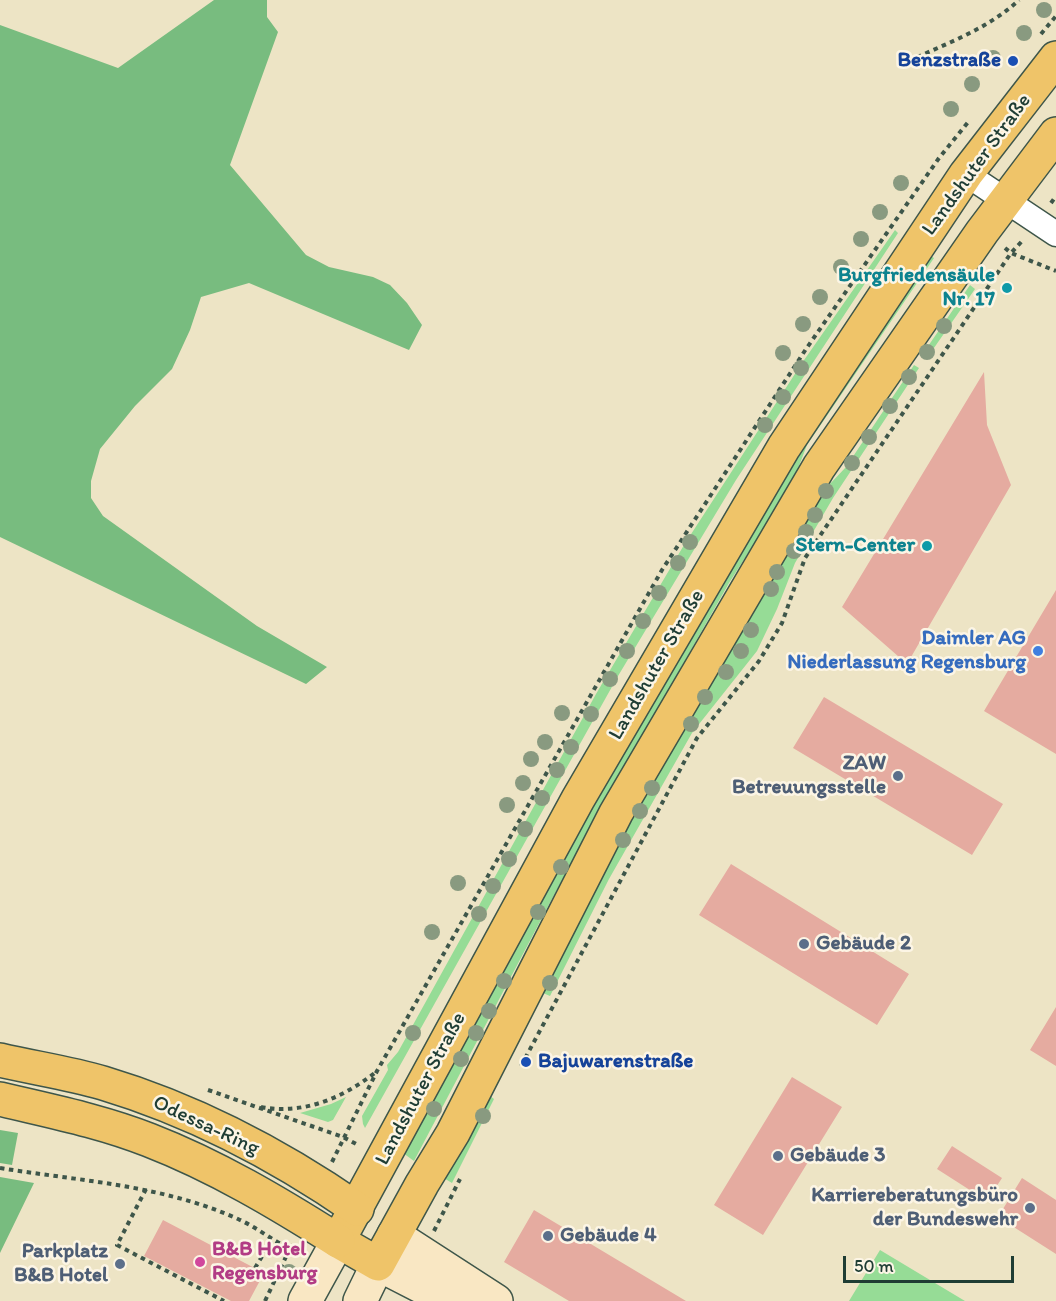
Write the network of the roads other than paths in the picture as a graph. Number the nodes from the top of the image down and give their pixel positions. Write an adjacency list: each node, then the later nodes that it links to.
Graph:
1 (1056, 58): 3 (main road, Landshuter Straße)
2 (1056, 134): 4 (main road, Landshuter Straße)
3 (966, 174): 4 (street); 8 (main road, Landshuter Straße)
4 (1006, 200): 5 (street); 9 (main road, Landshuter Straße)
5 (1047, 227)
6 (0, 1060): 8 (main road, Odessa-Ring)
7 (0, 1099): 10 (main road, Odessa-Ring)
8 (357, 1209): 9 (main road, Odessa-Ring); 10 (main road, Landshuter Straße)
9 (394, 1234): 11 (main road, Landshuter Straße); 15 (street)
10 (338, 1241): 11 (main road, Odessa-Ring); 12 (street, Landshuter Straße)
11 (378, 1264): 13 (street, Landshuter Straße); 14 (street)
12 (305, 1301)
13 (360, 1301)
14 (450, 1301)
15 (496, 1301)

